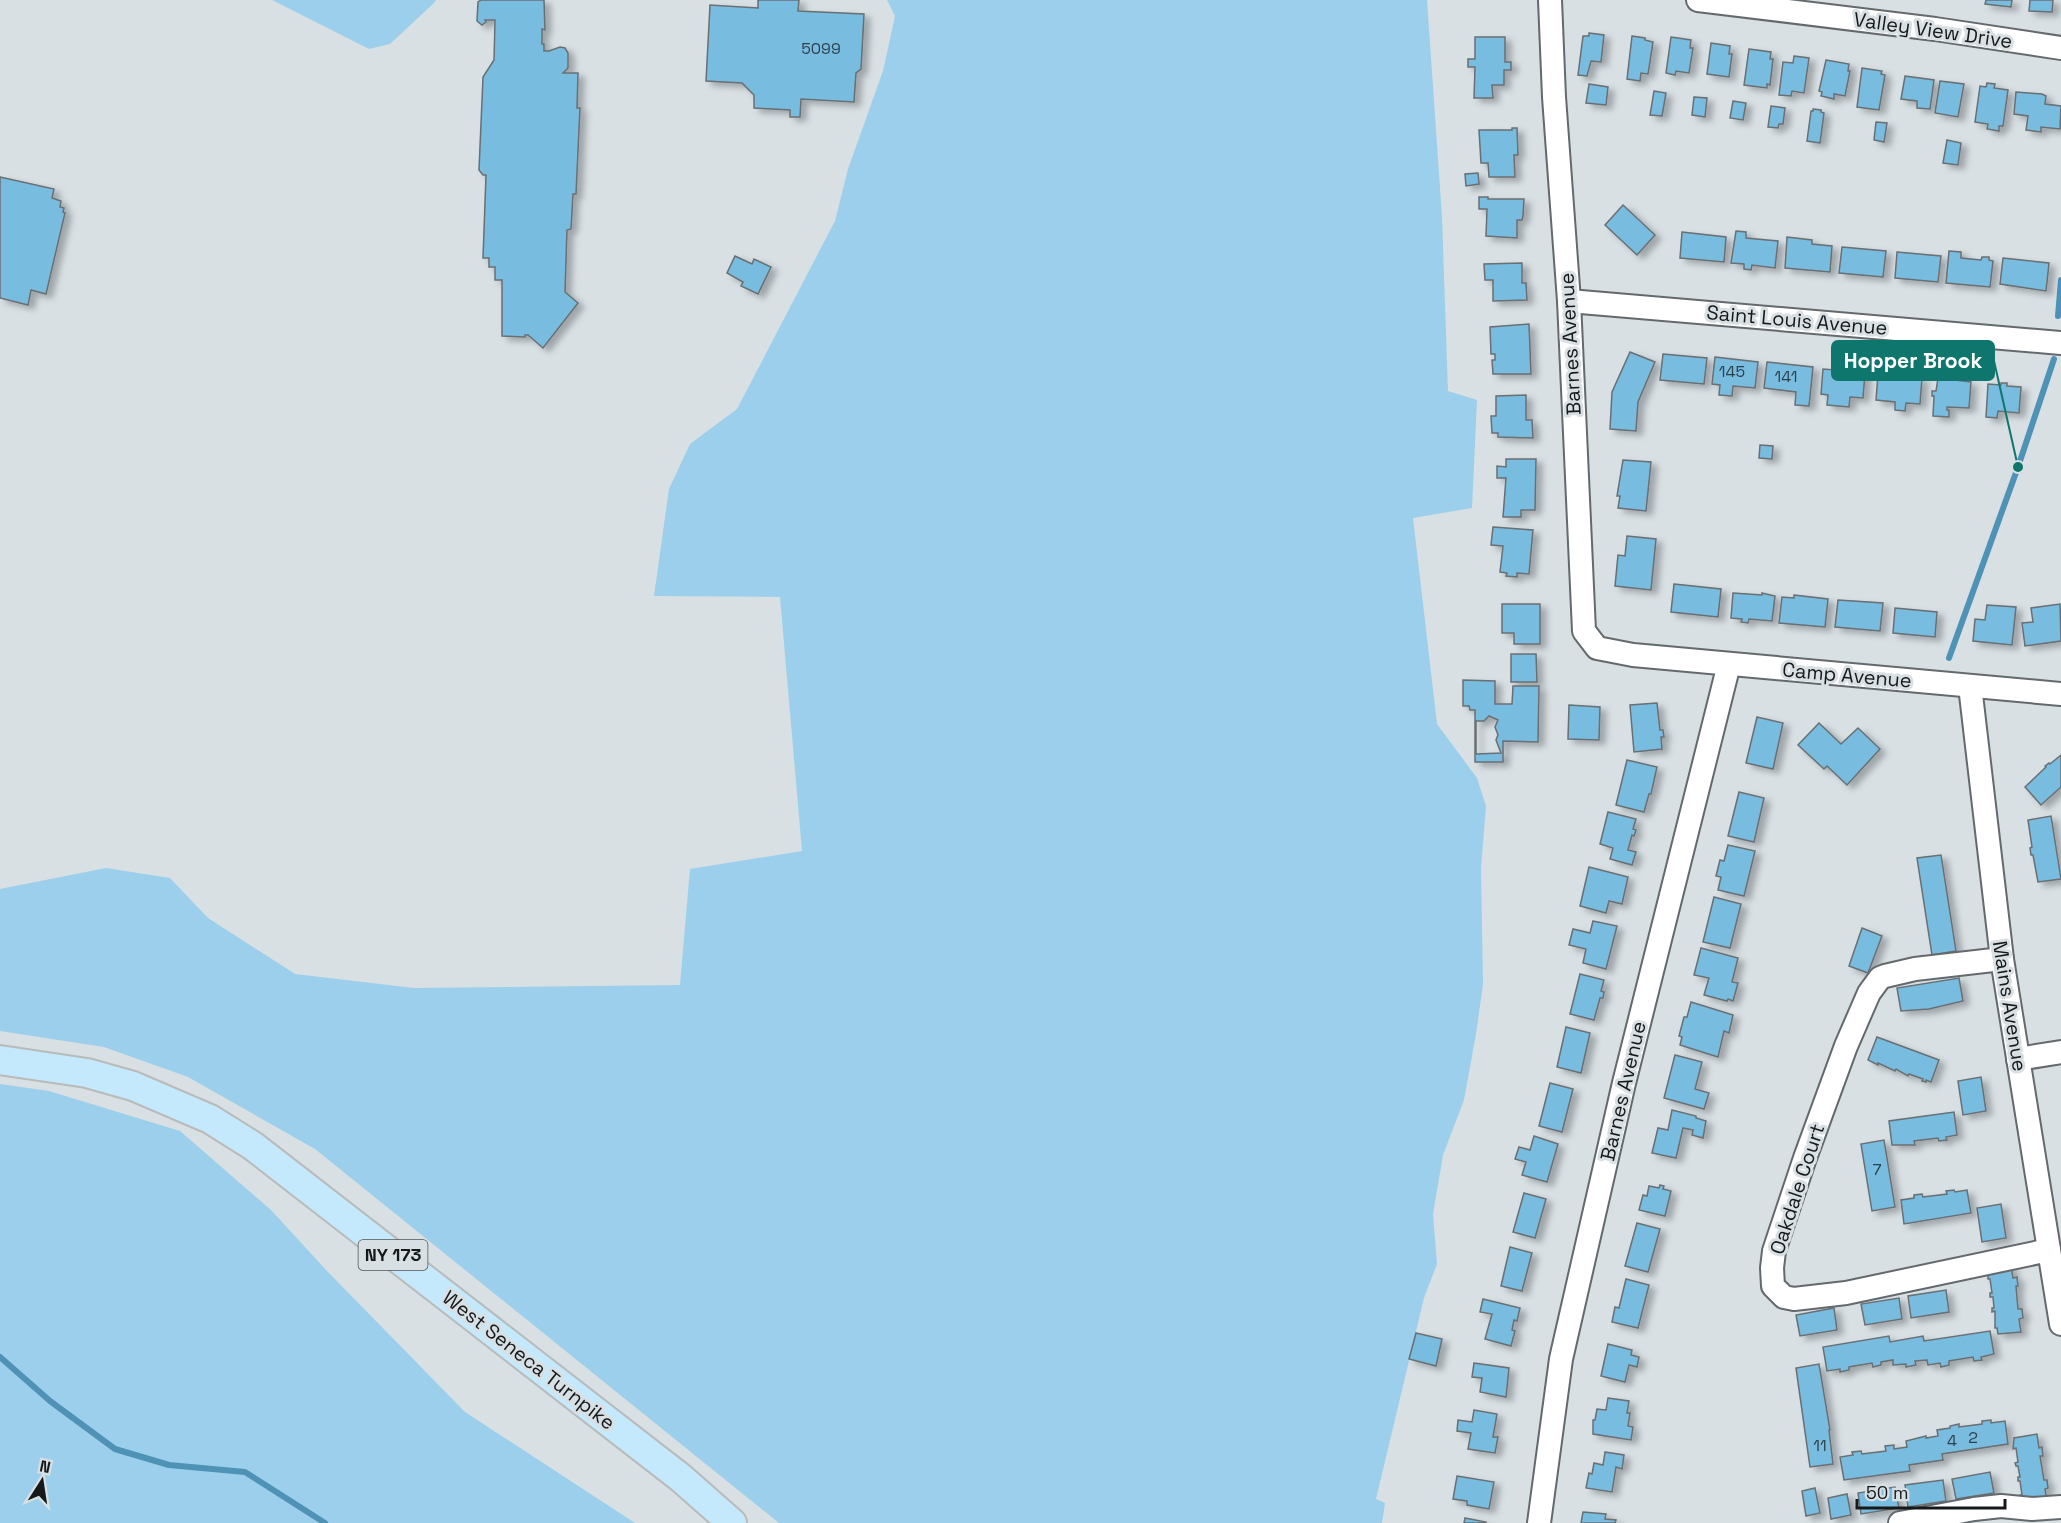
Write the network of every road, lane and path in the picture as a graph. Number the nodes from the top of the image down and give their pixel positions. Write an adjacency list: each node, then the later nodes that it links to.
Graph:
1 (1550, 0): 4 (street, Barnes Avenue)
2 (1698, 0): 3 (street, Valley View Drive)
3 (2061, 48)
4 (1569, 301): 5 (street, Saint Louis Avenue); 6 (street, Barnes Avenue)
5 (2061, 342)
6 (1633, 655): 7 (street, Camp Avenue)
7 (1729, 664): 8 (street, Camp Avenue); 18 (street, Barnes Avenue)
8 (1970, 686): 9 (street, Camp Avenue); 10 (street, Mains Avenue)
9 (2061, 694)
10 (2002, 959): 12 (street, Mains Avenue); 14 (street, Oakdale Court)
11 (2061, 1052): 12 (street)
12 (2018, 1059): 14 (street, Mains Avenue)
13 (0, 1060): 17 (main road, West Seneca Turnpike / NY 173)
14 (2049, 1250): 15 (street, Mains Avenue)
15 (2061, 1320)
16 (2061, 1507): 19 (street)
17 (732, 1523)
18 (1539, 1523)
19 (1900, 1523)

